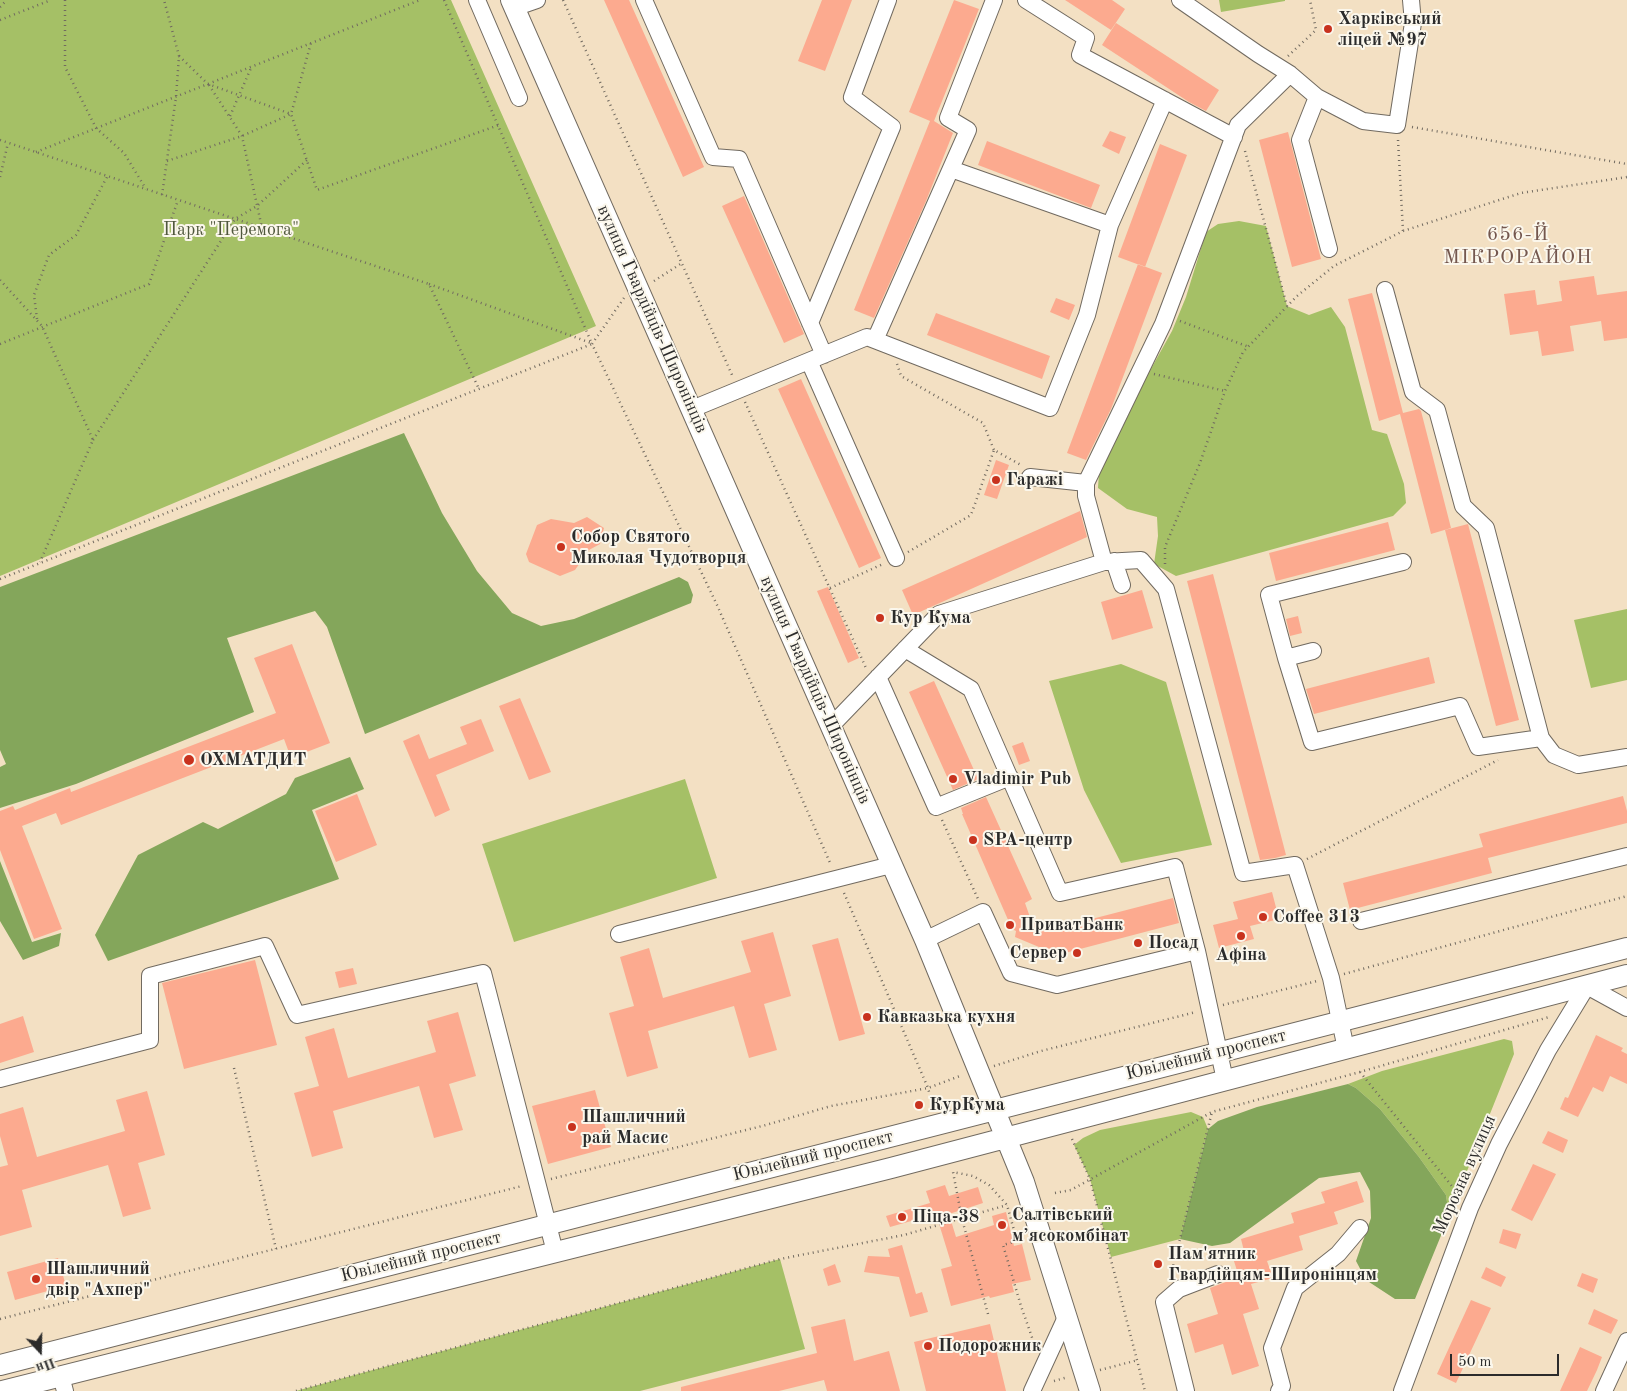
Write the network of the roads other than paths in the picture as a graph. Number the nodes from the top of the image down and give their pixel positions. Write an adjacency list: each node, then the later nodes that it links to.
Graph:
1 (477, 0): 12 (street)
2 (537, 0): 9 (street)
3 (644, 0): 19 (street)
4 (888, 0): 19 (street)
5 (994, 0): 15 (street)
6 (1026, 0): 13 (street)
7 (1180, 0): 10 (street)
8 (1411, 0): 11 (street)
9 (513, 4): 22 (main road, вулиця Гвардійців-Широнінців)
10 (1283, 70): 11 (street); 14 (street)
11 (1317, 97): 17 (street)
12 (519, 98)
13 (1165, 100): 14 (street); 16 (street)
14 (1236, 131): 24 (street)
15 (951, 169): 16 (street); 20 (street)
16 (1110, 225): 20 (street)
17 (1329, 249)
18 (1384, 290): 34 (street)
19 (810, 323): 21 (street)
20 (875, 340): 21 (street)
21 (816, 358): 22 (street); 25 (street)
22 (692, 408): 33 (main road, вулиця Гвардійців-Широнінців)
23 (1036, 478): 24 (street)
24 (1086, 483): 26 (street)
25 (896, 558)
26 (1109, 561): 28 (street); 29 (street); 48 (street)
27 (1403, 562): 31 (street)
28 (1122, 586)
29 (905, 649): 32 (street); 36 (street)
30 (1313, 650): 31 (street)
31 (1286, 658): 34 (street)
32 (875, 680): 33 (street); 36 (street)
33 (830, 726): 38 (main road, вулиця Гвардійців-Широнінців)
34 (1541, 738): 35 (street)
35 (1627, 757)
36 (1010, 777): 43 (street)
37 (1627, 856): 39 (street)
38 (891, 864): 40 (street); 41 (main road, вулиця Гвардійців-Широнінців)
39 (1361, 921)
40 (619, 934)
41 (926, 940): 43 (street); 53 (main road, вулиця Гвардійців-Широнінців)
42 (1627, 948): 44 (main road, Ювілейний проспект)
43 (1197, 951): 50 (street)
44 (1579, 960): 46 (street); 48 (main road, Ювілейний проспект)
45 (1627, 975): 46 (main road, Ювілейний проспект)
46 (1586, 986): 47 (street); 49 (main road, Ювілейний проспект); 69 (street, Морозна вулиця)
47 (1627, 1008)
48 (1340, 1021): 49 (street); 50 (main road, Ювілейний проспект)
49 (1346, 1048): 52 (main road, Ювілейний проспект)
50 (1219, 1052): 52 (street); 53 (main road, Ювілейний проспект)
51 (0, 1078): 55 (street)
52 (1225, 1080): 54 (main road, Ювілейний проспект)
53 (994, 1110): 54 (main road, вулиця Гвардійців-Широнінців); 55 (main road, Ювілейний проспект)
54 (1006, 1138): 57 (main road, Ювілейний проспект); 59 (main road, вулиця Гвардійців-Широнінців)
55 (547, 1224): 57 (street); 61 (main road, Ювілейний проспект)
56 (1360, 1228): 68 (street)
57 (555, 1252): 63 (main road, Ювілейний проспект)
58 (1218, 1274): 67 (street)
59 (1067, 1315): 65 (street); 66 (main road, вулиця Гвардійців-Широнінців)
60 (1627, 1341): 70 (street)
61 (0, 1365)
62 (0, 1369): 64 (street)
63 (63, 1384): 64 (main road, Ювілейний проспект)
64 (4, 1391)
65 (1032, 1391)
66 (1090, 1391)
67 (1186, 1391)
68 (1279, 1391)
69 (1402, 1391)
70 (1604, 1391)

